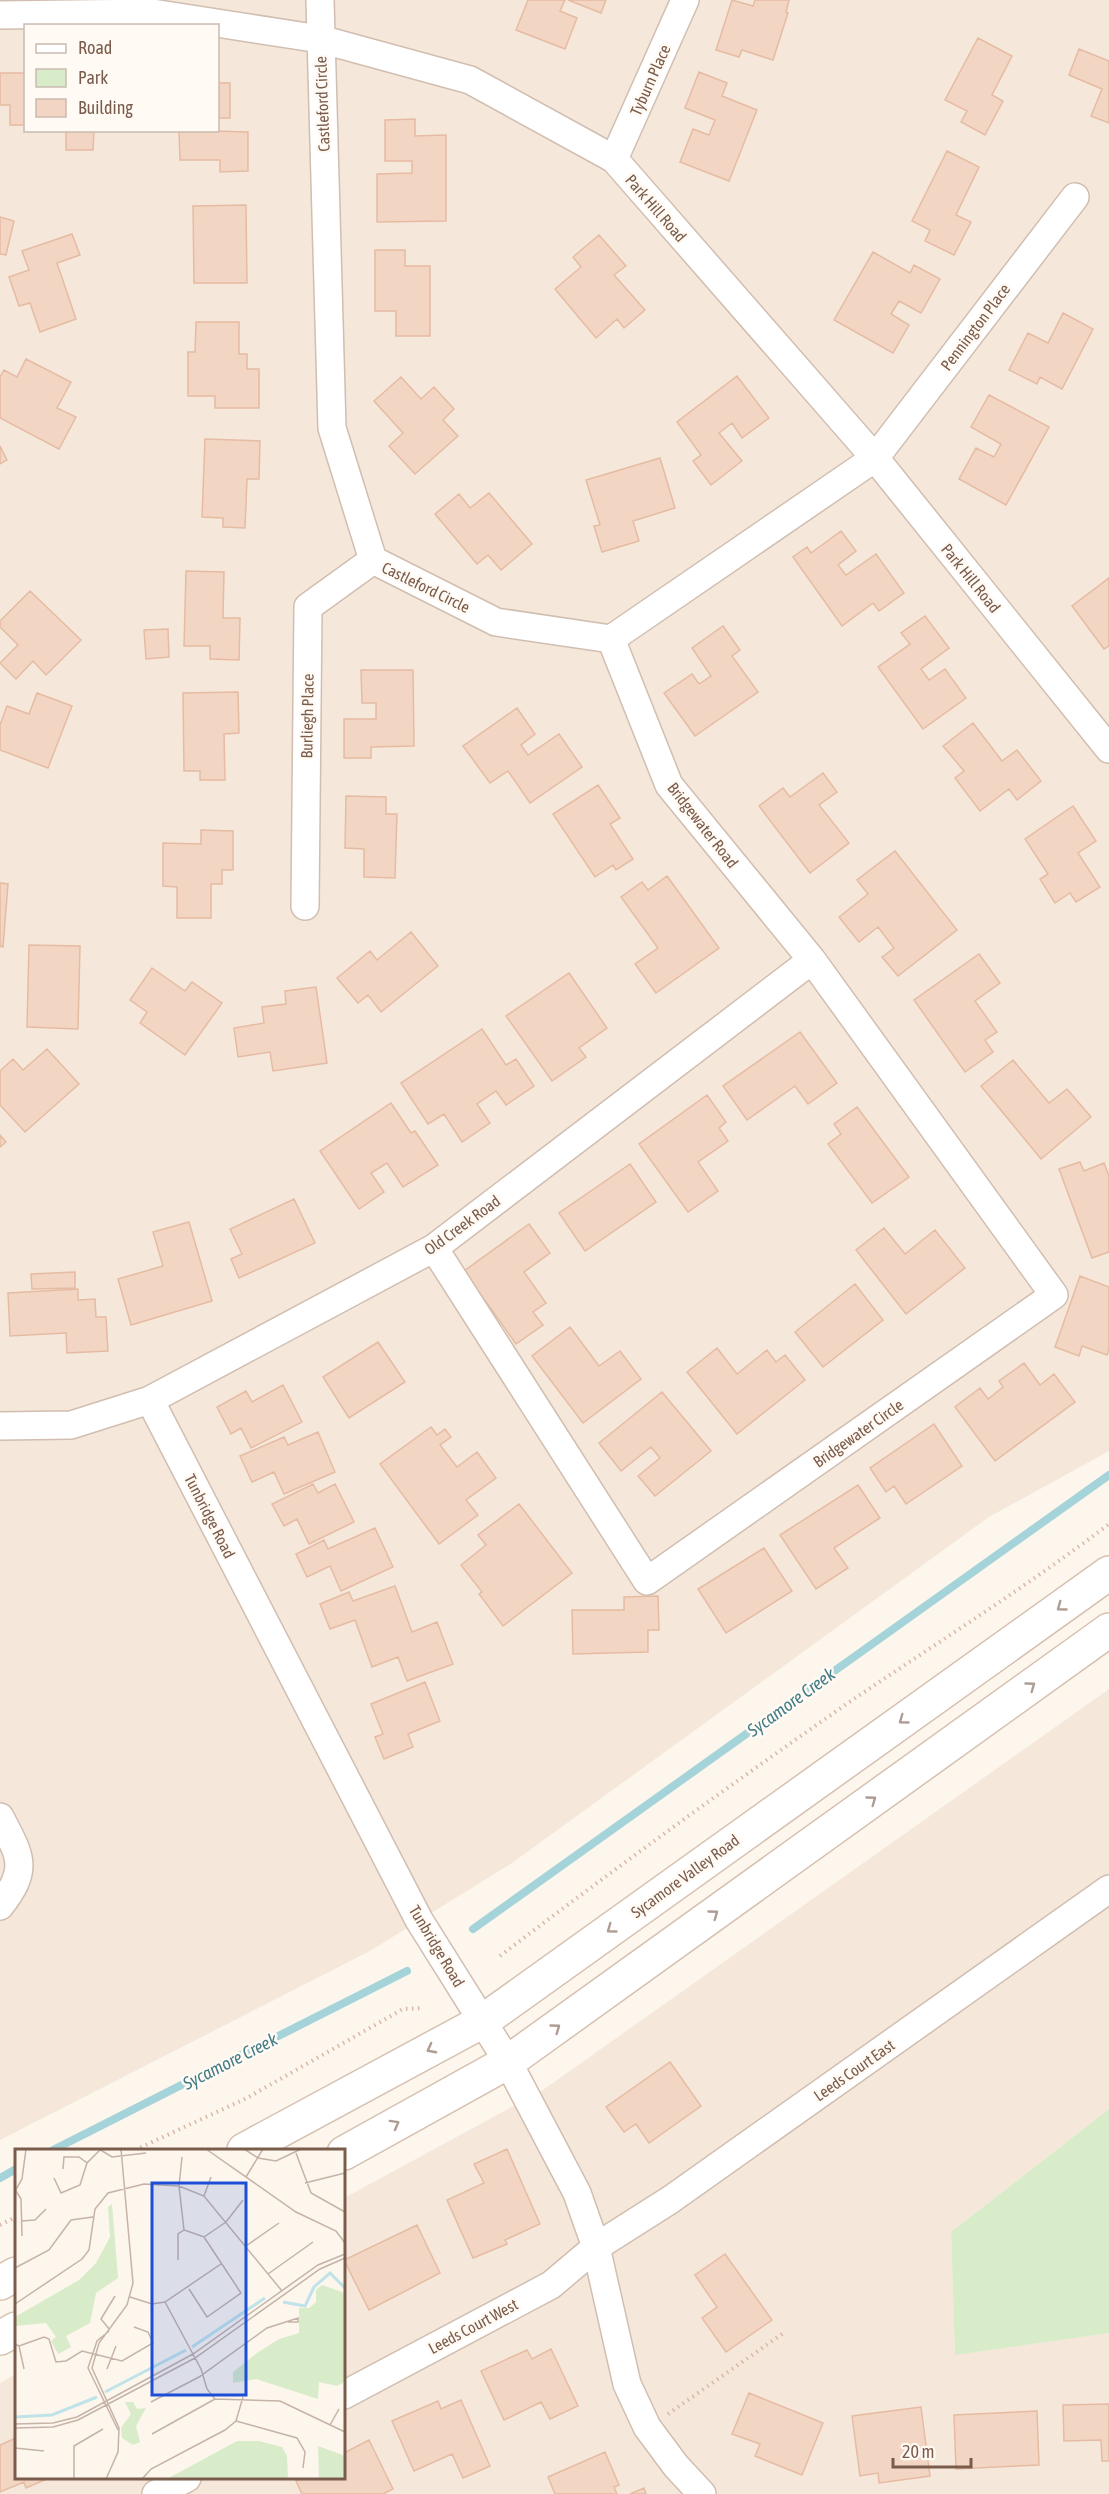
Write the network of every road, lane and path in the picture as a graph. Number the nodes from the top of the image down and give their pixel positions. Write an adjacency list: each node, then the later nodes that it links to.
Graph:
1 (320, 0): 4 (street, Castleford Circle)
2 (685, 0): 5 (street, Tyburn Place)
3 (0, 15): 4 (street, Park Hill Road)
4 (320, 39): 5 (street, Park Hill Road); 8 (street, Castleford Circle)
5 (614, 159): 7 (street, Park Hill Road)
6 (1075, 197): 7 (street, Pennington Place)
7 (875, 458): 9 (street); 10 (street, Park Hill Road)
8 (373, 560): 9 (street, Castleford Circle); 11 (street, Burliegh Place)
9 (611, 639): 12 (street, Bridgewater Road)
10 (1107, 744)
11 (305, 906)
12 (812, 960): 13 (street, Old Creek Road); 13 (street, Bridgewater Circle)
13 (434, 1248): 14 (street, Old Creek Road)
14 (150, 1400): 15 (street, Old Creek Road); 24 (street, Tunbridge Road)
15 (0, 1426)
16 (1109, 1524): 22 (path)
17 (1109, 1573): 24 (main road, Sycamore Valley Road, one-way to 24)
18 (1109, 1630): 25 (main road, one-way to 18)
19 (0, 1816): 21 (street)
20 (1109, 1889): 31 (street, Leeds Court East)
21 (0, 1906)
22 (500, 1956)
23 (423, 2008): 26 (path)
24 (483, 2020): 25 (street, Tunbridge Road); 27 (main road, Sycamore Valley Road, one-way to 27)
25 (508, 2062): 28 (main road, one-way to 25); 31 (street, Tunbridge Road)
26 (139, 2149)
27 (248, 2149)
28 (345, 2152)
29 (15, 2218): 30 (path)
30 (0, 2225)
31 (596, 2247): 37 (street, Leeds Court West); 38 (street, Tunbridge Road)
32 (15, 2275): 33 (main road)
33 (0, 2283)
34 (15, 2330): 36 (main road)
35 (785, 2332): 38 (path)
36 (0, 2338)
37 (345, 2394)
38 (647, 2427): 41 (street, Tunbridge Road)
39 (185, 2479): 40 (street)
40 (156, 2494)
41 (702, 2494)

